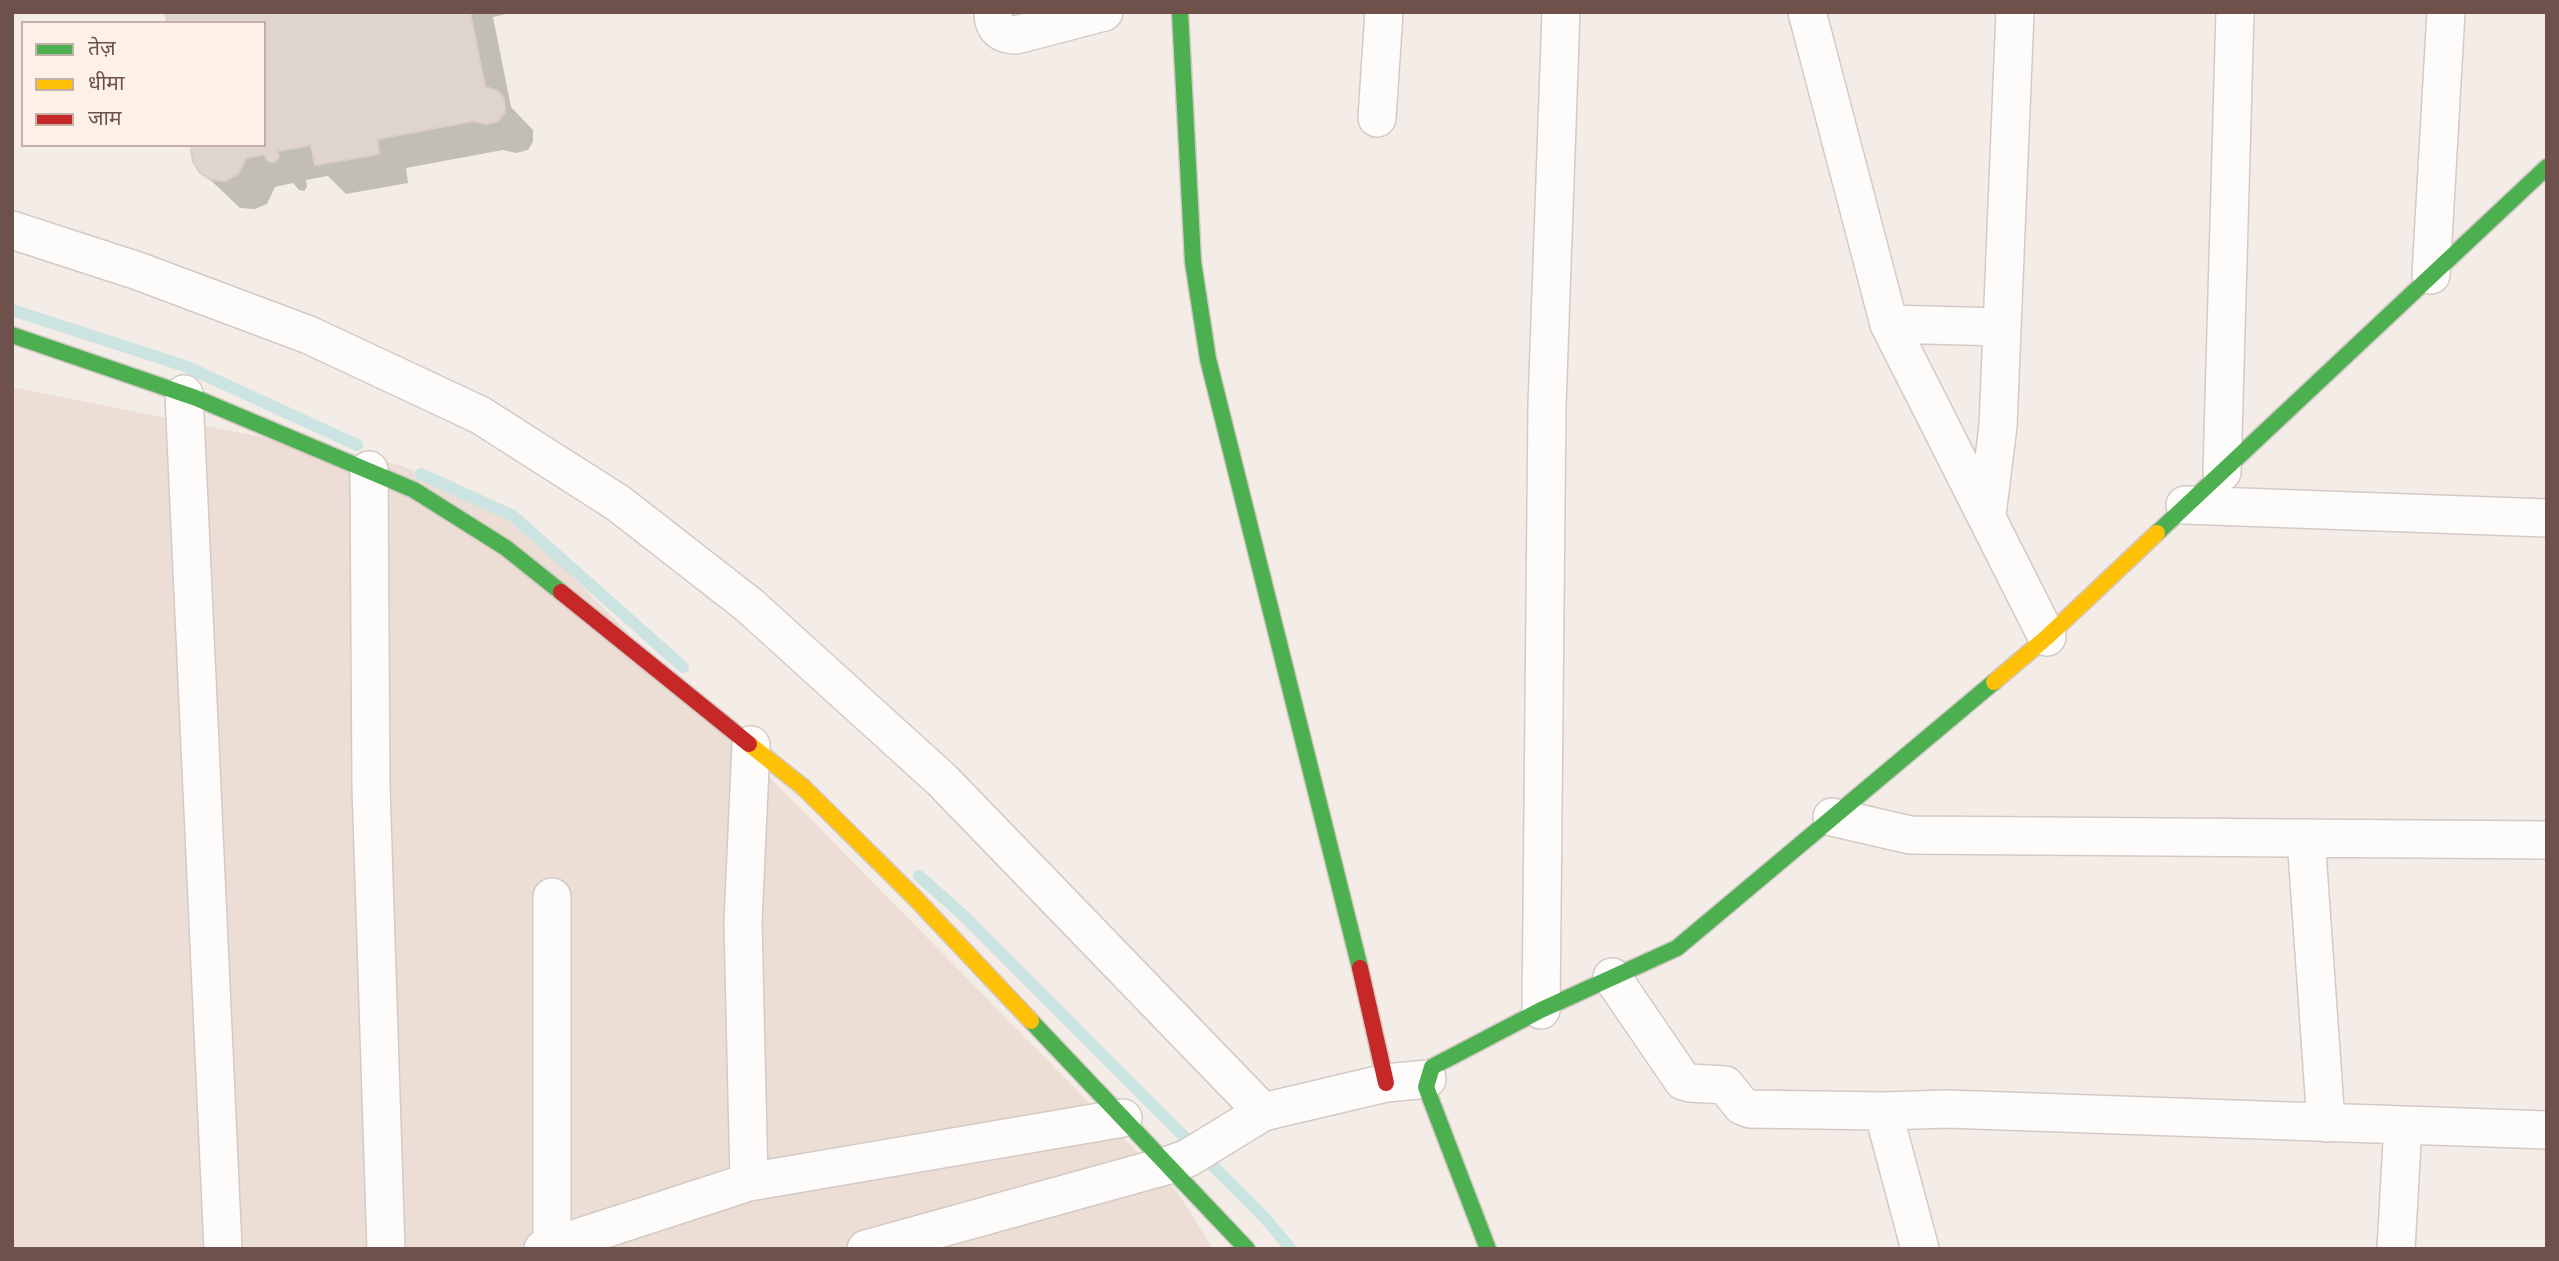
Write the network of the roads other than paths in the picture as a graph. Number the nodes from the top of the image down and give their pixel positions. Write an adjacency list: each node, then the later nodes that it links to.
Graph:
1 (993, 12): 2 (street)
2 (1104, 12)
3 (1180, 12): 32 (street)
4 (1384, 12): 10 (street)
5 (1561, 12): 30 (street)
6 (1807, 12): 14 (street)
7 (2015, 12): 15 (street)
8 (2235, 12): 19 (street)
9 (2446, 12): 13 (street)
10 (1377, 118)
11 (2544, 174): 13 (street)
12 (12, 230): 34 (street)
13 (2431, 275): 19 (street)
14 (1889, 324): 15 (street); 21 (street)
15 (2002, 327): 21 (street)
16 (12, 335): 17 (street)
17 (184, 394): 18 (street); 42 (street)
18 (369, 470): 24 (street); 43 (street)
19 (2222, 472): 20 (street)
20 (2185, 505): 22 (street); 23 (street)
21 (1987, 515): 23 (street)
22 (2547, 518)
23 (2047, 637): 25 (street)
24 (751, 745): 35 (street); 40 (street)
25 (1832, 817): 26 (street); 29 (street)
26 (2306, 838): 27 (street); 36 (street)
27 (2547, 840)
28 (552, 897): 41 (street)
29 (1612, 977): 30 (street); 33 (street)
30 (1541, 1010): 31 (street)
31 (1427, 1079): 32 (street); 46 (street)
32 (1386, 1083): 34 (street)
33 (1883, 1111): 36 (street); 47 (street)
34 (1255, 1117): 39 (street)
35 (1124, 1118): 39 (street); 40 (street)
36 (2326, 1123): 37 (street)
37 (2403, 1125): 38 (street); 48 (street)
38 (2547, 1130)
39 (1179, 1161): 44 (street); 45 (street)
40 (749, 1182): 41 (street)
41 (548, 1248)
42 (223, 1249)
43 (386, 1249)
44 (866, 1249)
45 (1247, 1249)
46 (1488, 1249)
47 (1920, 1249)
48 (2396, 1249)

